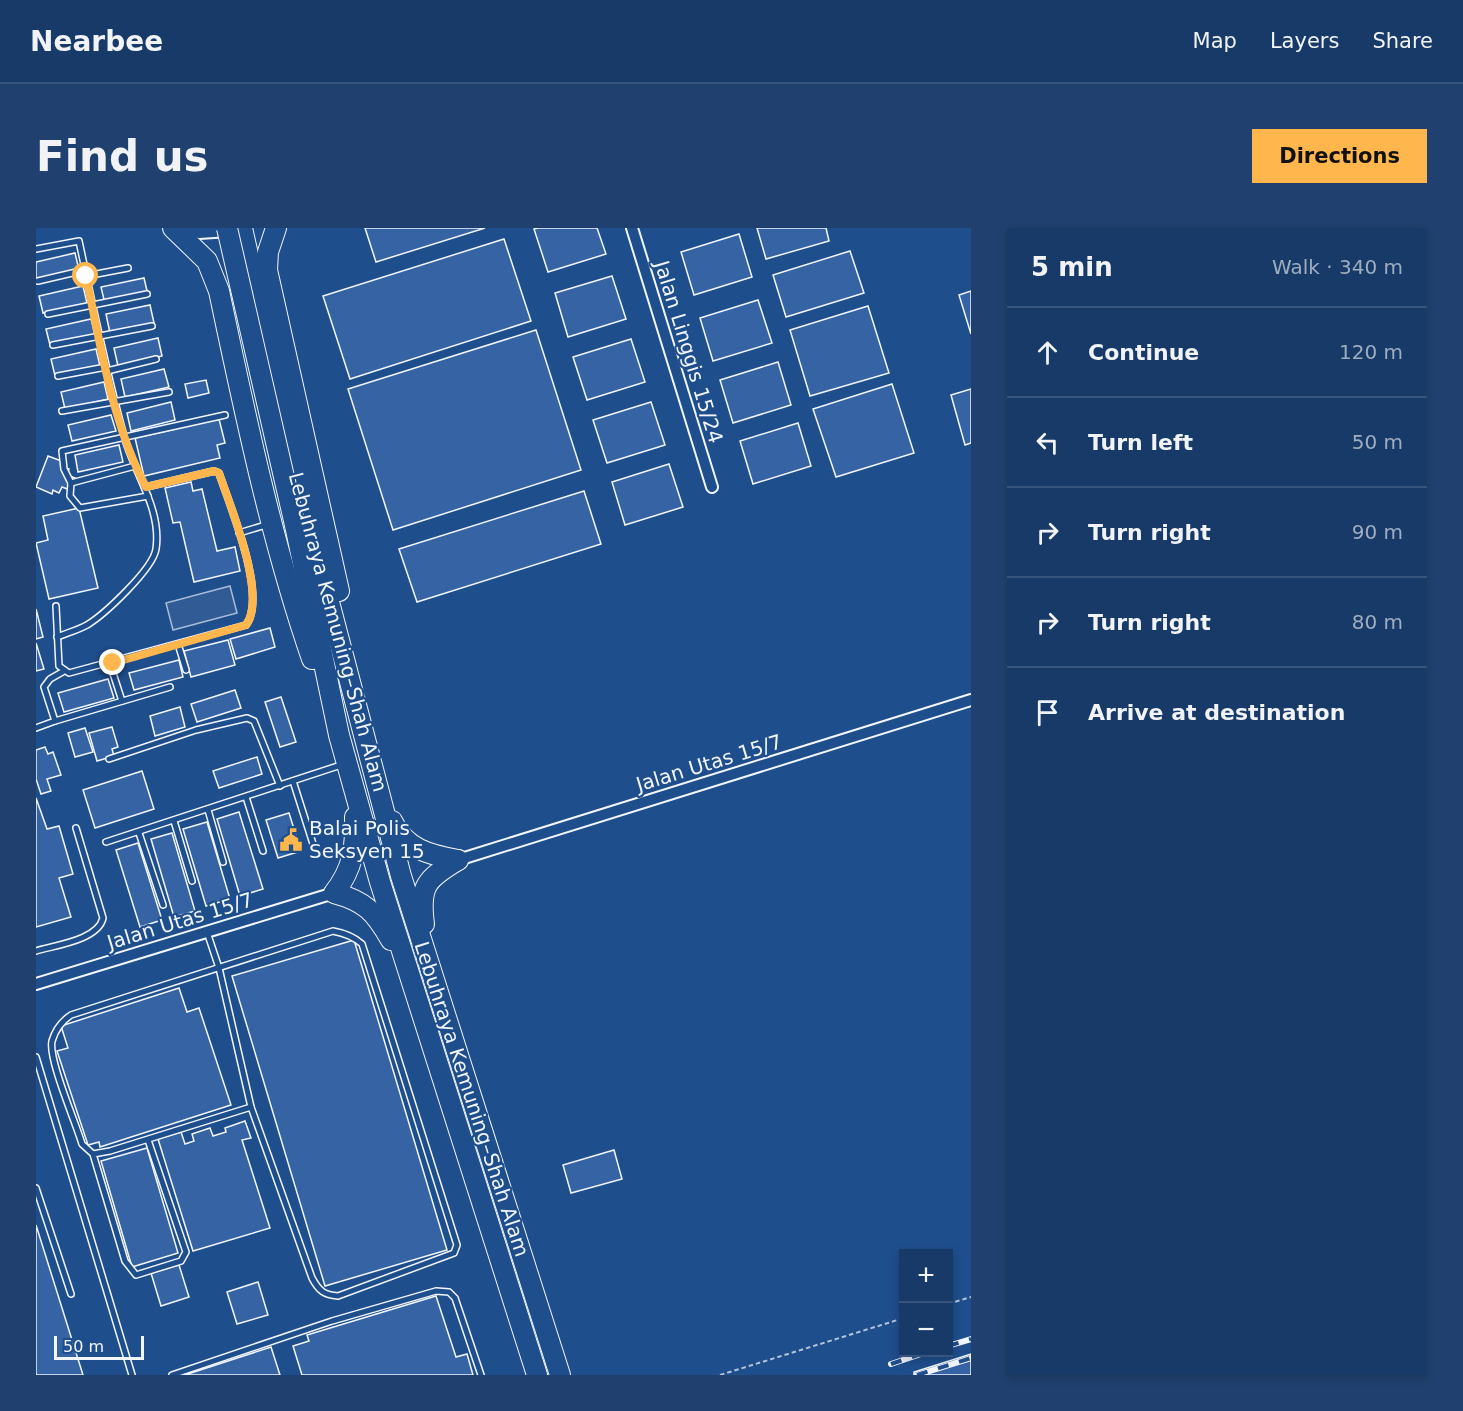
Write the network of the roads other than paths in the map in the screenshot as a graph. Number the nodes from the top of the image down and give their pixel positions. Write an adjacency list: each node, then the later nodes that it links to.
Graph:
1 (173, 228): 31 (highway)
2 (189, 228): 3 (main road)
3 (228, 228): 30 (highway, Lebuhraya Kemuning–Shah Alam, bridge)
4 (242, 228): 30 (highway, Lebuhraya Kemuning–Shah Alam)
5 (276, 228): 42 (highway)
6 (632, 228): 28 (street, Jalan Linggis 15/24)
7 (36, 249): 9 (lane)
8 (128, 268): 9 (lane)
9 (86, 273): 10 (lane); 12 (lane)
10 (38, 281)
11 (147, 294): 12 (lane)
12 (92, 305): 13 (lane); 15 (lane)
13 (48, 314)
14 (152, 326): 15 (lane)
15 (99, 337): 16 (lane); 18 (lane)
16 (53, 345)
17 (156, 359): 18 (lane)
18 (107, 369): 19 (lane); 21 (lane)
19 (58, 376)
20 (169, 392): 21 (lane)
21 (116, 403): 22 (lane); 24 (lane)
22 (62, 411)
23 (225, 415): 24 (lane)
24 (124, 438): 25 (lane); 26 (lane)
25 (135, 466): 26 (lane); 27 (lane)
26 (71, 483): 29 (lane)
27 (146, 487): 29 (lane); 32 (lane)
28 (712, 487)
29 (148, 496): 34 (lane)
30 (301, 523): 42 (highway, Lebuhraya Kemuning–Shah Alam); 45 (highway, Lebuhraya Kemuning–Shah Alam)
31 (273, 524): 32 (lane); 45 (highway)
32 (239, 532): 35 (lane)
33 (56, 606): 34 (lane)
34 (57, 637): 38 (lane)
35 (178, 644): 36 (lane); 37 (lane)
36 (110, 664): 38 (lane); 41 (lane)
37 (186, 670)
38 (64, 671): 43 (lane)
39 (170, 687): 41 (lane)
40 (971, 700): 60 (street, Jalan Utas 15/7)
41 (122, 701): 43 (lane)
42 (360, 716): 52 (highway, Lebuhraya Kemuning–Shah Alam)
43 (55, 721): 44 (lane)
44 (36, 728)
45 (339, 735): 47 (highway, Lebuhraya Kemuning–Shah Alam)
46 (109, 759): 49 (lane)
47 (347, 764): 48 (lane); 50 (highway, Lebuhraya Kemuning–Shah Alam)
48 (293, 782): 49 (lane); 58 (lane)
49 (280, 786): 51 (lane)
50 (355, 794): 63 (highway); 67 (highway, Lebuhraya Kemuning–Shah Alam)
51 (246, 797): 53 (lane); 59 (lane)
52 (382, 799): 60 (highway); 68 (highway, Lebuhraya Kemuning–Shah Alam)
53 (208, 810): 54 (lane); 61 (lane)
54 (174, 821): 56 (lane); 62 (lane)
55 (76, 828): 66 (lane)
56 (139, 833): 57 (lane); 64 (lane)
57 (106, 842)
58 (314, 847)
59 (263, 851)
60 (458, 860): 68 (highway)
61 (223, 862)
62 (192, 882)
63 (334, 893): 65 (street, Jalan Utas 15/7); 67 (highway)
64 (163, 904)
65 (207, 932): 69 (lane); 70 (street, Jalan Utas 15/7)
66 (36, 951)
67 (406, 965): 78 (highway, Lebuhraya Kemuning–Shah Alam)
68 (429, 966): 77 (highway, Lebuhraya Kemuning–Shah Alam)
69 (219, 968): 72 (lane); 72 (lane); 74 (lane)
70 (36, 984)
71 (36, 1057): 79 (lane)
72 (251, 1107): 73 (lane)
73 (148, 1140): 74 (lane); 74 (lane)
74 (93, 1154)
75 (36, 1188): 76 (lane)
76 (71, 1294)
77 (558, 1369)
78 (535, 1371)
79 (132, 1375)
80 (172, 1375): 81 (lane)
81 (481, 1375)

